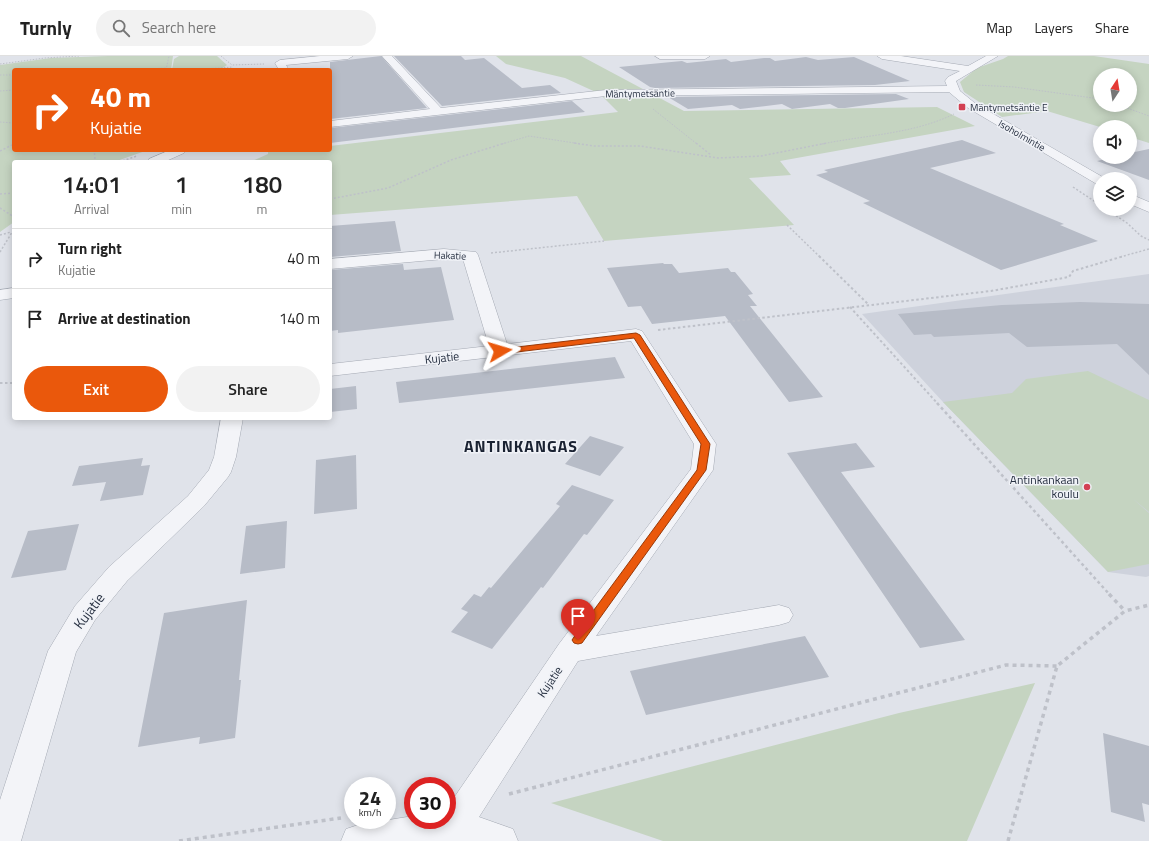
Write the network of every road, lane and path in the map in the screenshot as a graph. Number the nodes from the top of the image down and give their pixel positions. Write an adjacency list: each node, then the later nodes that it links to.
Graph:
1 (79, 56): 10 (path)
2 (169, 56): 13 (path)
3 (220, 56): 11 (path)
4 (348, 56): 12 (street)
5 (387, 56): 23 (street)
6 (660, 56): 7 (street)
7 (705, 56)
8 (882, 56): 15 (street)
9 (993, 56): 15 (street)
10 (0, 64)
11 (236, 66): 12 (path); 14 (path)
12 (282, 66)
13 (166, 68)
14 (212, 68)
15 (968, 69): 18 (street)
16 (0, 75): 17 (path)
17 (12, 76)
18 (951, 87): 21 (street, Mäntymetsäntie); 22 (path); 35 (street, Isoholmintie)
19 (12, 90): 20 (path)
20 (0, 91)
21 (634, 93): 23 (street, Mäntymetsäntie); 33 (path)
22 (1093, 98)
23 (438, 111): 29 (street, Mäntymetsäntie)
24 (1137, 112): 26 (path)
25 (956, 113): 38 (path)
26 (1149, 116)
27 (0, 122): 28 (path)
28 (12, 123)
29 (332, 124)
30 (12, 145): 31 (path)
31 (0, 150)
32 (176, 152): 34 (street)
33 (711, 155)
34 (158, 160)
35 (1093, 176)
36 (12, 193): 37 (path)
37 (0, 194)
38 (332, 199)
39 (1137, 202): 41 (street)
40 (0, 208): 42 (path)
41 (1149, 208)
42 (12, 216)
43 (1116, 216): 48 (path)
44 (787, 225): 56 (path)
45 (12, 231): 47 (path)
46 (12, 233): 51 (path)
47 (0, 235)
48 (1149, 240)
49 (604, 242): 52 (path)
50 (1149, 248): 56 (path)
51 (0, 252)
52 (470, 255): 53 (street, Hakatie); 59 (street, Hakatie)
53 (332, 264)
54 (12, 293): 55 (street)
55 (0, 295)
56 (870, 305): 57 (path)
57 (850, 307): 58 (path); 65 (path)
58 (636, 335): 59 (street, Kujatie); 67 (street, Kujatie)
59 (500, 351): 60 (street, Kujatie)
60 (332, 370)
61 (0, 383): 62 (path)
62 (12, 383)
63 (232, 420): 73 (street, Kujatie)
64 (1149, 605): 65 (path)
65 (1125, 611): 68 (path)
66 (779, 615): 67 (street)
67 (569, 652): 70 (street, Kujatie)
68 (1058, 666): 69 (path); 76 (path)
69 (515, 793)
70 (456, 823)
71 (456, 825): 75 (street)
72 (352, 829): 74 (path)
73 (4, 841)
74 (179, 841)
75 (501, 841)
76 (1008, 841)

